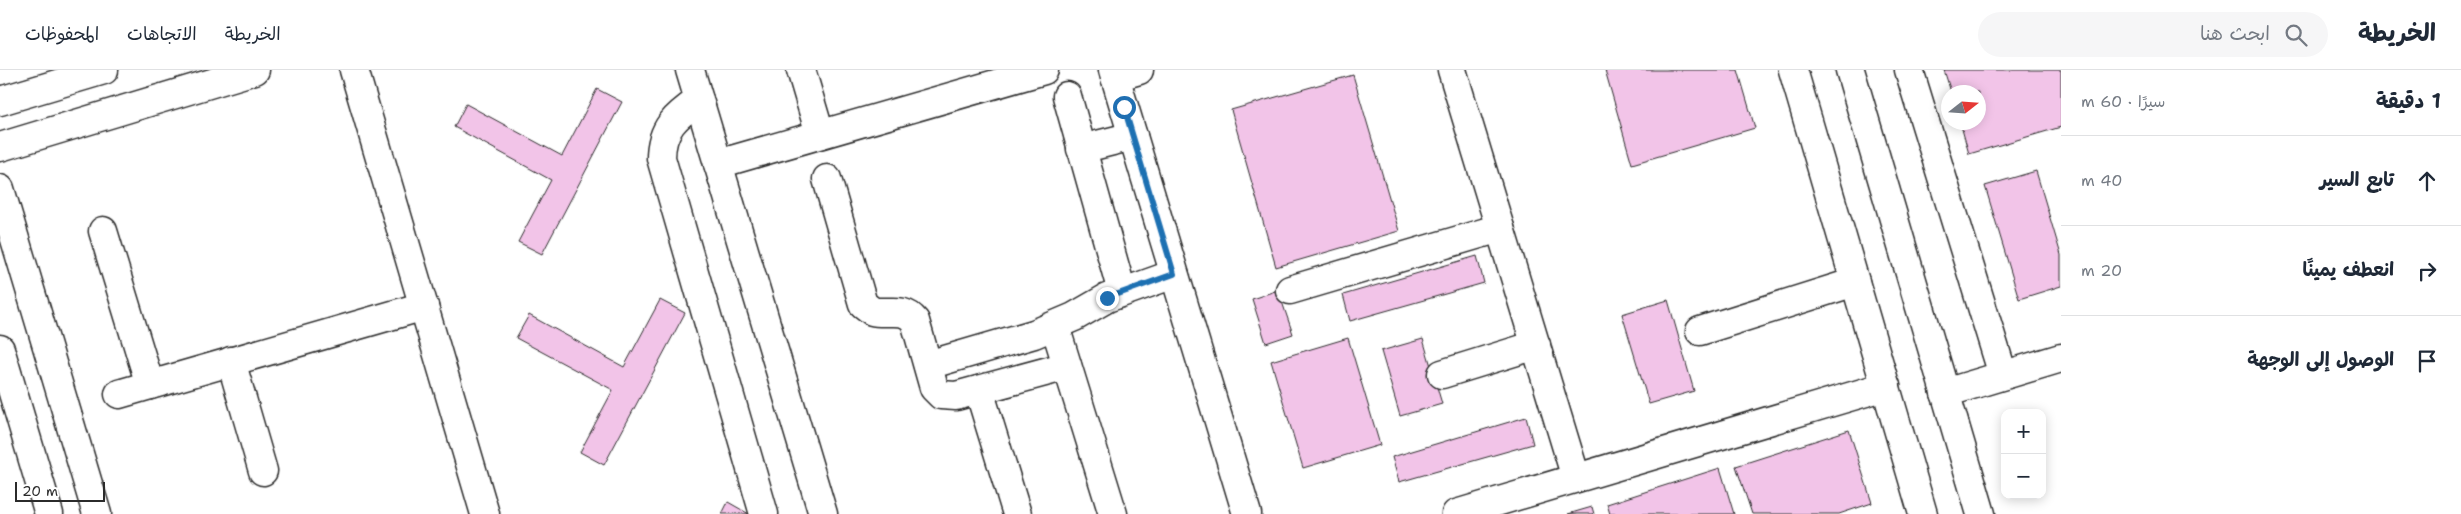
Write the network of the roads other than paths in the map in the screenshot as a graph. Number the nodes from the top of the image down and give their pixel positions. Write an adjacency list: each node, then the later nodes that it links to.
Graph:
1 (104, 70): 14 (street)
2 (255, 70): 17 (street)
3 (354, 70): 28 (street)
4 (690, 70): 13 (street)
5 (801, 70): 15 (street)
6 (1044, 70): 15 (street)
7 (1452, 70): 22 (street)
8 (1792, 70): 25 (street)
9 (1850, 70): 42 (street)
10 (1909, 70): 38 (street)
11 (1122, 72): 16 (street)
12 (1067, 96): 18 (street)
13 (699, 100): 19 (street); 49 (street)
14 (0, 101)
15 (820, 134): 19 (street)
16 (1133, 136): 18 (street); 24 (street)
17 (0, 147)
18 (1081, 149): 27 (street)
19 (718, 164): 50 (street)
20 (827, 179): 35 (street)
21 (0, 189): 47 (street)
22 (1500, 228): 26 (street); 31 (street)
23 (103, 231): 39 (street)
24 (1174, 274): 27 (street); 53 (street)
25 (1855, 282): 30 (street); 40 (street)
26 (1290, 290)
27 (1122, 292): 29 (street)
28 (424, 306): 34 (street); 48 (street)
29 (1055, 326): 35 (street); 36 (street)
30 (1700, 331)
31 (1536, 345): 37 (street); 45 (street)
32 (0, 349): 46 (street)
33 (2061, 358): 38 (street)
34 (231, 362): 39 (street); 44 (street)
35 (928, 365): 41 (street)
36 (1067, 366): 41 (street); 52 (street)
37 (1442, 374)
38 (2003, 375): 42 (street)
39 (150, 385): 43 (street)
40 (1886, 386): 45 (street); 55 (street)
41 (979, 390): 51 (street)
42 (1945, 393): 56 (street)
43 (119, 394)
44 (263, 470)
45 (1576, 478): 54 (street)
46 (49, 514)
47 (97, 514)
48 (484, 514)
49 (764, 514)
50 (823, 514)
51 (1017, 514)
52 (1113, 514)
53 (1247, 514)
54 (1456, 514)
55 (1923, 514)
56 (1981, 514)

